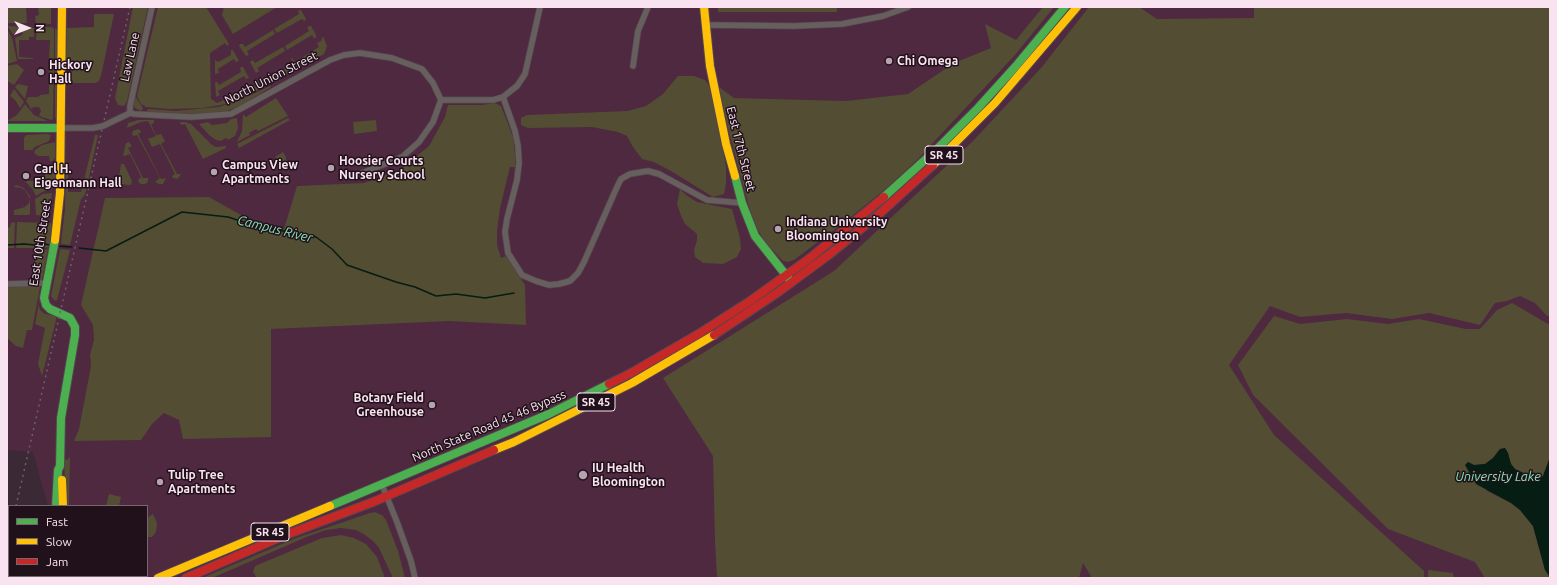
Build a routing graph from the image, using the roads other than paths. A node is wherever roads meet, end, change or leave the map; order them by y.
1 (62, 7) edge
2 (152, 7) edge
3 (540, 7) edge
4 (648, 7) edge
5 (704, 7) edge
6 (908, 7) edge
7 (1065, 7) edge
8 (1076, 7) edge
9 (706, 25) junction
10 (633, 66) dead end
11 (503, 97) junction
12 (441, 100) junction
13 (130, 113) junction
14 (7, 128) edge
15 (61, 128) junction
16 (360, 174) dead end
17 (742, 203) junction
18 (786, 275) junction
19 (792, 282) junction
20 (47, 283) junction
21 (7, 284) edge
22 (60, 466) junction
23 (382, 485) junction
24 (386, 496) junction
25 (56, 505) edge
26 (63, 505) edge
27 (158, 578) edge
28 (186, 578) edge
29 (414, 578) edge

1 - 15 main road, East 10th Street
2 - 13 street, Law Lane
3 - 11 street
4 - 10 street
5 - 9 main road, East 17th Street
6 - 9 street
7 - 18 main road, North State Road 45 46 Bypass / SR 45
8 - 19 main road, SR 45
9 - 17 main road, East 17th Street
11 - 12 street
11 - 17 street
12 - 13 street, North Union Street
12 - 16 street
13 - 15 street
14 - 15 main road
15 - 20 main road, East 10th Street
17 - 18 main road, East 17th Street
18 - 19 main road, East 17th Street
18 - 23 main road, North State Road 45 46 Bypass / SR 45
19 - 24 main road, SR 45
20 - 21 street
20 - 22 main road, East 10th Street
22 - 25 main road, East 10th Street
22 - 26 main road, East 10th Street
23 - 24 street
23 - 27 main road, North State Road 45 46 Bypass / SR 45
24 - 28 main road, SR 45
24 - 29 street

